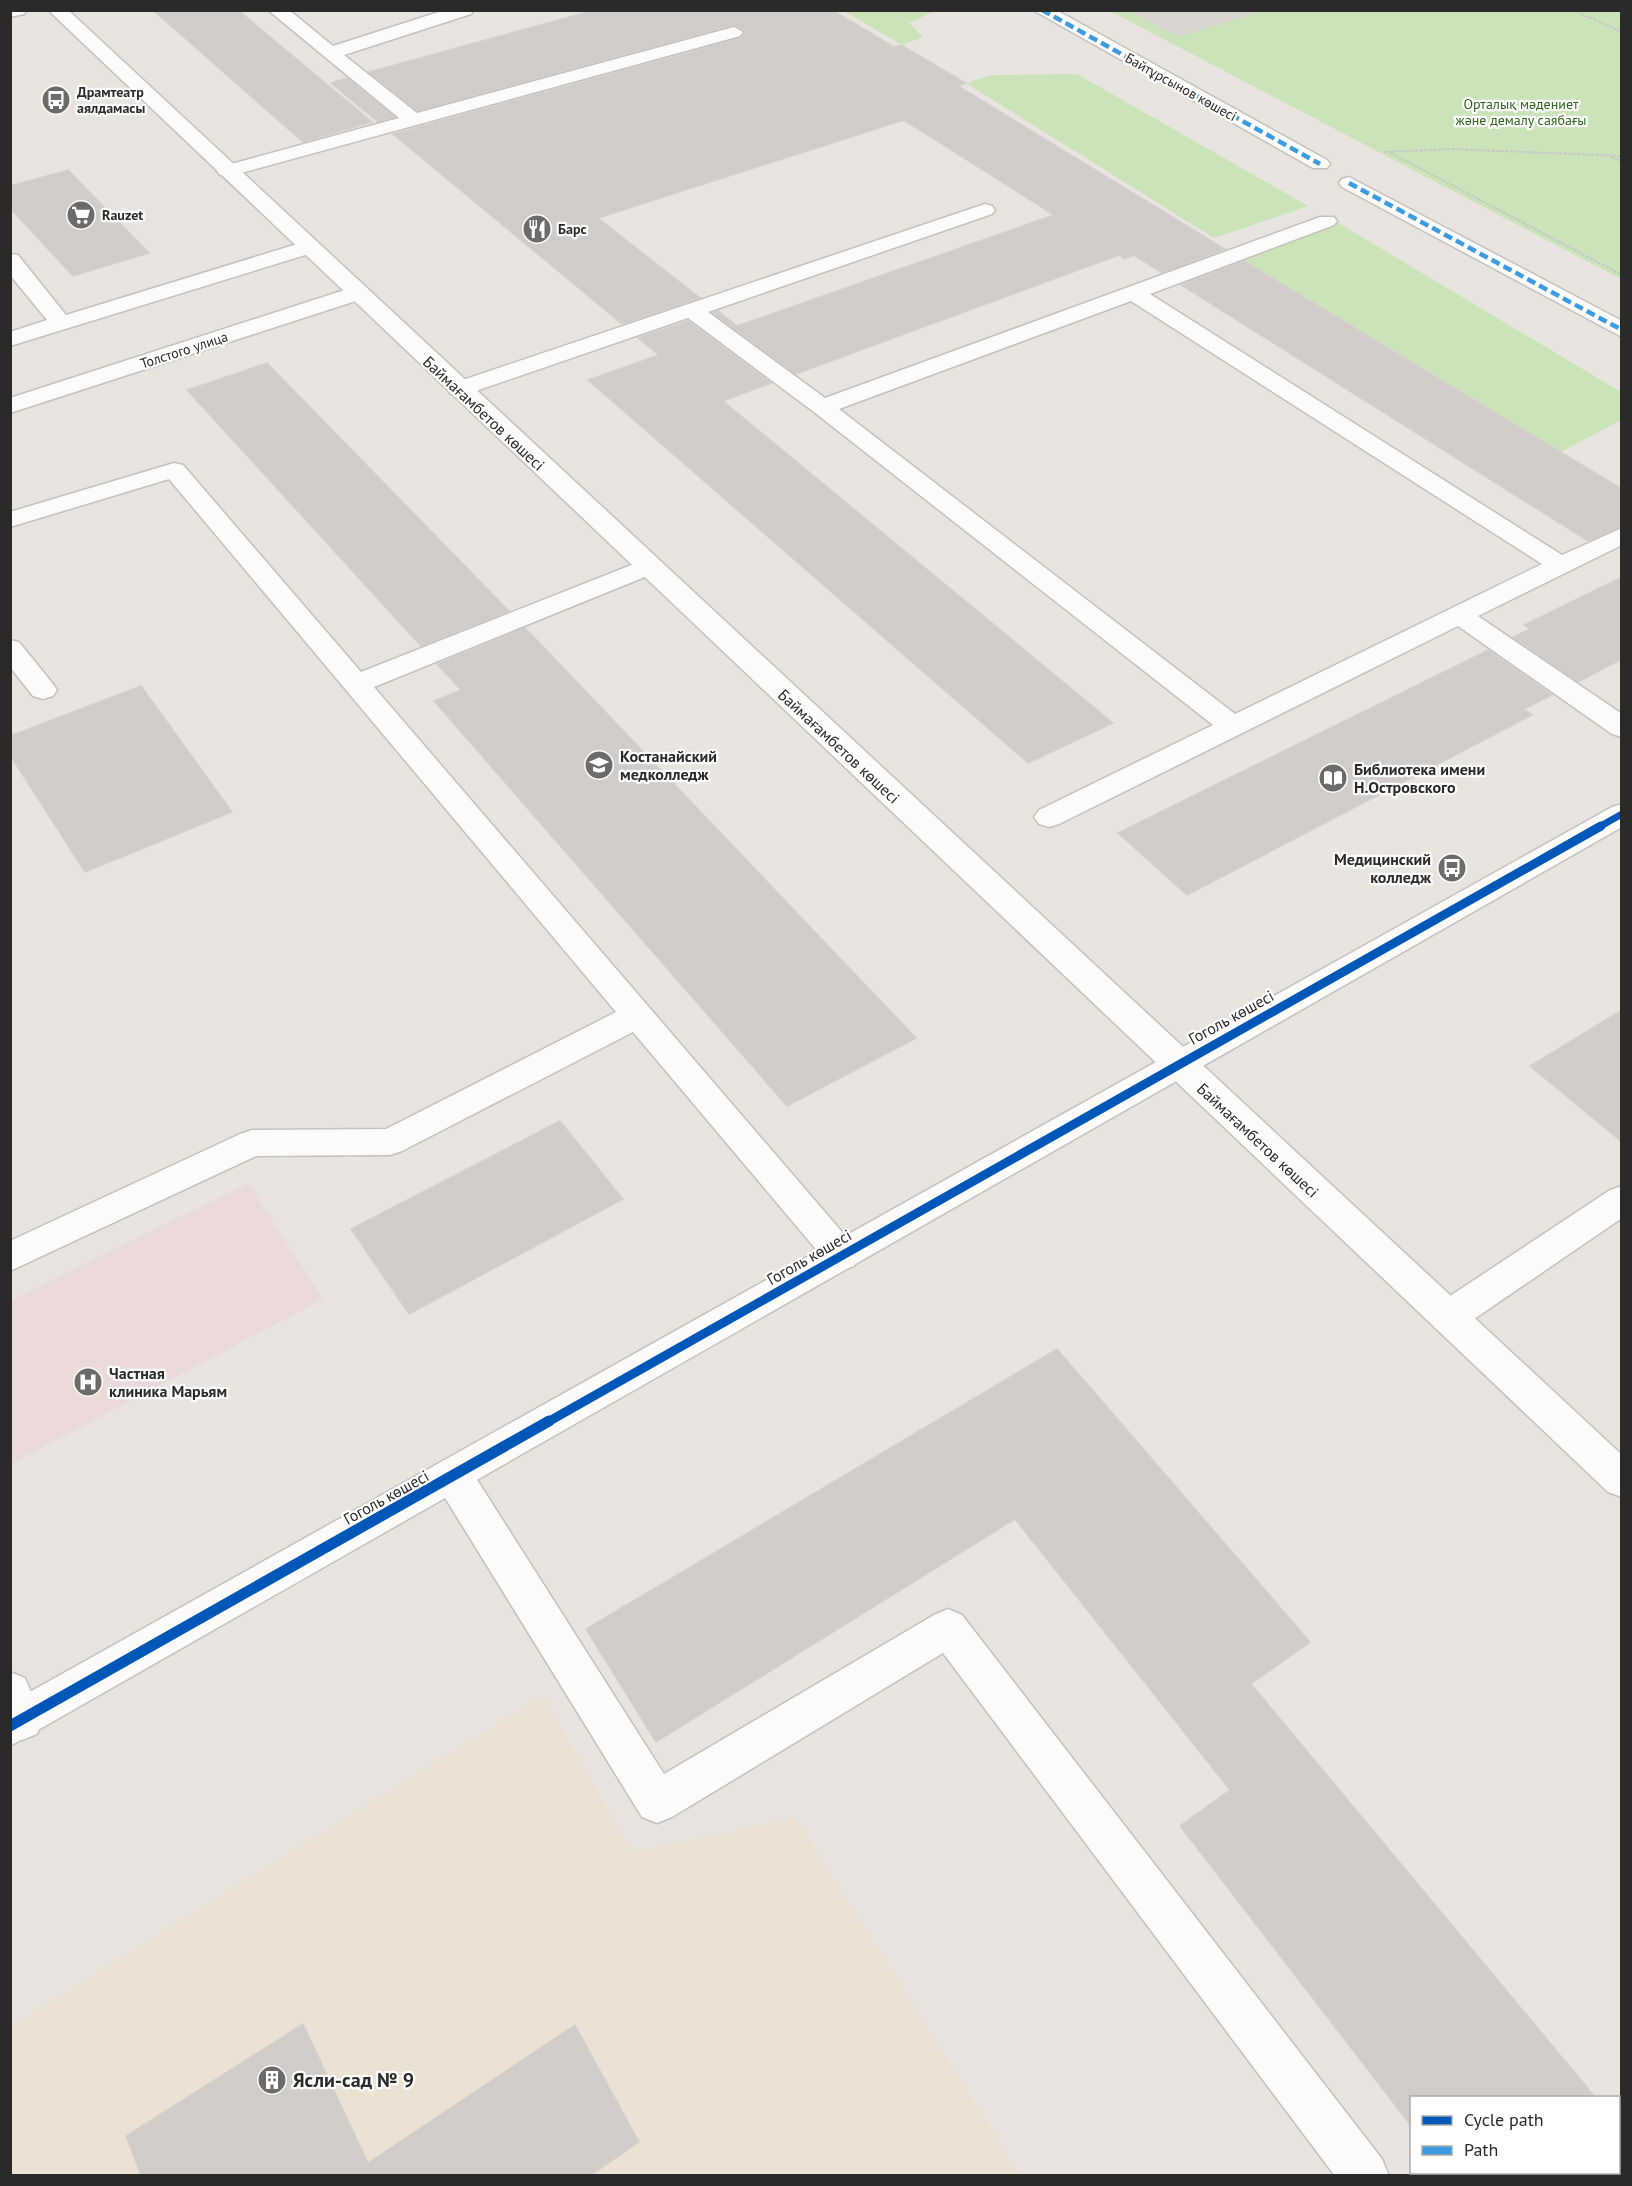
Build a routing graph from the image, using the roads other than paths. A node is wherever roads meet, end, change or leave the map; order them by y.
1 (18, 10) edge
2 (57, 10) edge
3 (278, 10) edge
4 (465, 10) edge
5 (1042, 10) edge
6 (10, 12) edge
7 (734, 32) dead end
8 (330, 53) junction
9 (412, 119) junction
10 (227, 171) junction
11 (985, 210) dead end
12 (1327, 221) dead end
13 (307, 247) junction
14 (10, 260) edge
15 (1133, 292) junction
16 (357, 293) junction
17 (690, 309) junction
18 (62, 324) junction
19 (1622, 330) edge
20 (10, 339) edge
21 (459, 389) junction
22 (10, 406) edge
23 (822, 407) junction
24 (10, 520) edge
25 (1622, 535) edge
26 (1561, 565) junction
27 (648, 567) junction
28 (1459, 615) junction
29 (10, 648) edge
30 (356, 684) junction
31 (43, 690) dead end
32 (1234, 727) junction
33 (1622, 728) edge
34 (1622, 814) edge
35 (1049, 817) dead end
36 (637, 1015) junction
37 (1178, 1065) junction
38 (1622, 1200) edge
39 (842, 1256) junction
40 (10, 1257) edge
41 (1448, 1317) junction
42 (453, 1476) junction
43 (1622, 1480) edge
44 (14, 1712) edge
45 (1365, 2175) edge

1 - 6 main road
2 - 10 main road, Баймағамбетов көшесі
3 - 8 main road
4 - 8 main road
5 - 19 main road, Байтұрсынов көшесі
7 - 9 main road
8 - 9 main road
9 - 10 main road
10 - 13 main road, Баймағамбетов көшесі
11 - 17 main road
12 - 15 main road
13 - 16 main road, Баймағамбетов көшесі
13 - 18 main road
14 - 18 main road
15 - 23 main road
15 - 26 main road
16 - 21 main road, Баймағамбетов көшесі
16 - 22 main road, Толстого улица
17 - 21 main road
17 - 23 main road
18 - 20 main road
21 - 27 main road, Баймағамбетов көшесі
23 - 32 main road
24 - 30 main road
25 - 26 main road
26 - 28 main road
27 - 30 main road
27 - 37 main road, Баймағамбетов көшесі
28 - 32 main road
28 - 33 main road
29 - 31 main road
30 - 36 main road
32 - 35 main road
34 - 37 main road, Гоголь көшесі
36 - 39 main road
36 - 40 main road
37 - 39 main road, Гоголь көшесі
37 - 41 main road, Баймағамбетов көшесі
38 - 41 main road
39 - 42 main road, Гоголь көшесі
41 - 43 main road, Баймағамбетов көшесі
42 - 44 main road, Гоголь көшесі
42 - 45 main road

